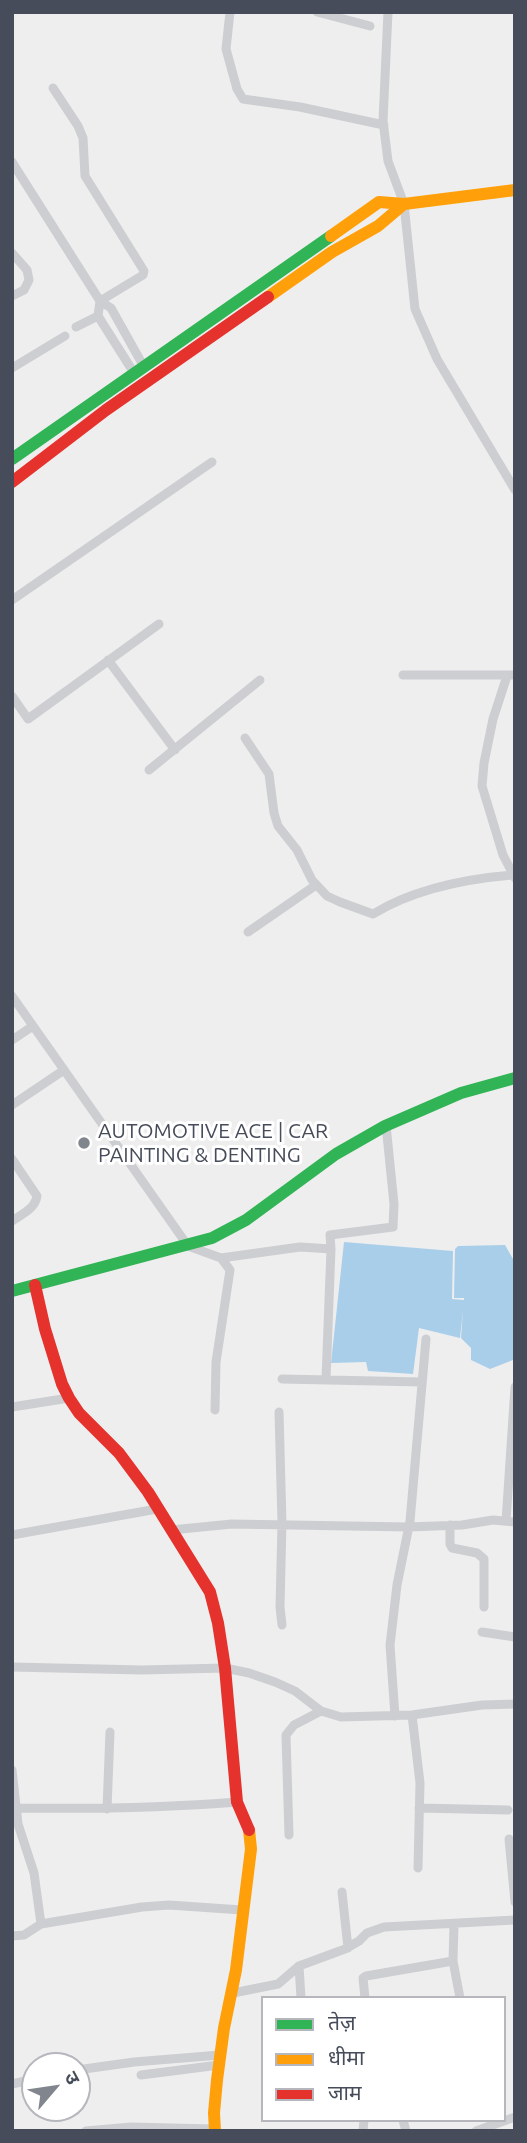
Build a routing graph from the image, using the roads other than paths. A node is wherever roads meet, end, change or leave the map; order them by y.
1 (230, 12) edge
2 (317, 12) edge
3 (388, 12) edge
4 (370, 26) dead end
5 (53, 88) dead end
6 (384, 125) junction
7 (12, 162) edge
8 (515, 190) edge
9 (404, 204) junction
10 (12, 253) edge
11 (12, 296) edge
12 (100, 301) junction
13 (98, 316) junction
14 (76, 327) dead end
15 (65, 336) dead end
16 (12, 368) edge
17 (139, 370) junction
18 (12, 459) edge
19 (212, 462) dead end
20 (12, 482) edge
21 (515, 490) edge
22 (12, 600) edge
23 (159, 624) dead end
24 (108, 660) junction
25 (403, 675) dead end
26 (511, 676) edge
27 (260, 680) dead end
28 (12, 696) edge
29 (245, 738) dead end
30 (175, 750) junction
31 (149, 770) dead end
32 (513, 877) edge
33 (316, 885) junction
34 (248, 932) dead end
35 (12, 996) edge
36 (33, 1026) junction
37 (12, 1040) edge
38 (64, 1070) junction
39 (515, 1078) edge
40 (12, 1105) edge
41 (386, 1125) junction
42 (12, 1159) edge
43 (12, 1221) edge
44 (188, 1246) junction
45 (331, 1249) junction
46 (221, 1258) junction
47 (35, 1285) junction
48 (12, 1291) edge
49 (426, 1339) dead end
50 (282, 1378) dead end
51 (326, 1379) junction
52 (422, 1382) junction
53 (515, 1387) edge
54 (69, 1398) junction
55 (12, 1407) edge
56 (215, 1410) dead end
57 (279, 1412) dead end
58 (157, 1509) junction
59 (510, 1521) edge
60 (282, 1523) junction
61 (450, 1525) junction
62 (408, 1527) junction
63 (171, 1530) junction
64 (12, 1535) edge
65 (484, 1607) dead end
66 (282, 1625) dead end
67 (482, 1632) dead end
68 (515, 1637) edge
69 (12, 1667) edge
70 (225, 1668) junction
71 (515, 1704) edge
72 (321, 1711) junction
73 (412, 1715) junction
74 (395, 1716) junction
75 (110, 1732) dead end
76 (12, 1770) edge
77 (237, 1802) junction
78 (17, 1808) junction
79 (419, 1808) junction
80 (107, 1809) junction
81 (508, 1810) dead end
82 (289, 1835) dead end
83 (509, 1839) dead end
84 (418, 1868) dead end
85 (342, 1892) dead end
86 (515, 1902) edge
87 (242, 1910) junction
88 (515, 1920) edge
89 (41, 1924) junction
90 (454, 1924) junction
91 (12, 1936) edge
92 (348, 1948) junction
93 (453, 1961) junction
94 (299, 1966) junction
95 (233, 1993) junction
96 (302, 1996) edge
97 (365, 1996) edge
98 (460, 1996) edge
99 (220, 2060) junction
100 (91, 2067) edge
101 (141, 2075) dead end
102 (501, 2124) edge
103 (102, 2129) edge
104 (215, 2130) edge
105 (86, 2131) edge
106 (476, 2131) edge

1 - 6 street
2 - 4 street
3 - 6 street
5 - 12 street
6 - 9 street
7 - 12 street
8 - 9 street
9 - 17 street
9 - 20 street
9 - 21 street
10 - 11 street
12 - 13 street
12 - 17 street
13 - 14 street
13 - 17 street
15 - 16 street
17 - 18 street
19 - 22 street
23 - 24 street
24 - 28 street
24 - 30 street
25 - 26 street
26 - 32 street
27 - 30 street
29 - 33 street
30 - 31 street
32 - 33 street
33 - 34 street
35 - 36 street
36 - 37 street
36 - 38 street
38 - 40 street
38 - 44 street
39 - 41 street
41 - 44 street
41 - 45 street
42 - 43 street
44 - 46 street
44 - 47 street
45 - 46 street
45 - 51 street
46 - 56 street
47 - 48 street
47 - 54 street
49 - 52 street
50 - 51 street
51 - 52 street
52 - 62 street
53 - 59 street
54 - 55 street
54 - 58 street
57 - 60 street
58 - 63 street
58 - 64 street
59 - 61 street
60 - 62 street
60 - 63 street
60 - 66 street
61 - 62 street
61 - 65 street
62 - 74 street
63 - 70 street
67 - 68 street
69 - 70 street
70 - 72 street
70 - 77 street
71 - 73 street
72 - 74 street
72 - 82 street
73 - 74 street
73 - 79 street
75 - 80 street
76 - 78 street
77 - 80 street
77 - 87 street
78 - 80 street
78 - 89 street
79 - 81 street
79 - 84 street
83 - 86 street
85 - 92 street
87 - 89 street
87 - 95 street
88 - 90 street
89 - 91 street
90 - 92 street
90 - 93 street
92 - 94 street
93 - 97 street
93 - 98 street
94 - 95 street
94 - 96 street
95 - 99 street
99 - 100 street
99 - 101 street
99 - 104 street
102 - 106 street
103 - 104 street
103 - 105 street

